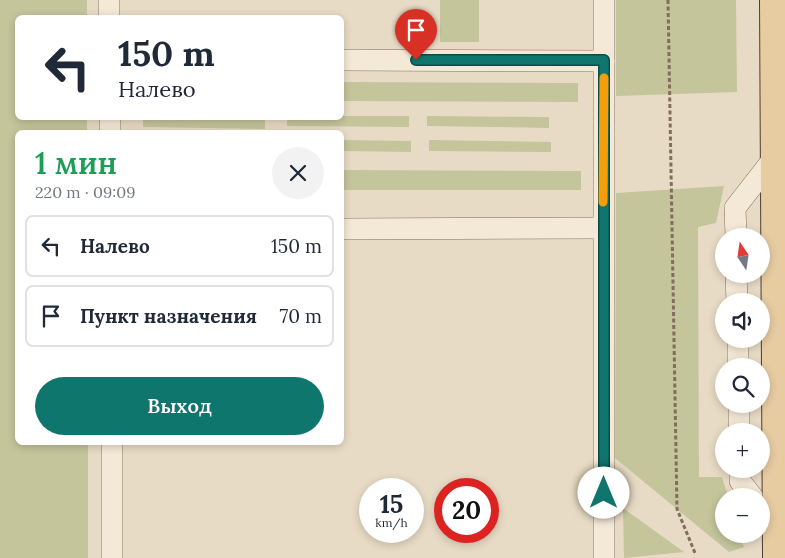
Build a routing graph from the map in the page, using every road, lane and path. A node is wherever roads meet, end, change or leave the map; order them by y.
1 (109, 0) edge
2 (604, 0) edge
3 (668, 0) edge
4 (773, 0) edge
5 (109, 15) edge
6 (344, 60) edge
7 (604, 60) junction
8 (774, 158) junction
9 (603, 228) junction
10 (736, 228) edge
11 (344, 229) edge
12 (112, 445) edge
13 (769, 488) edge
14 (770, 523) edge
15 (695, 553) dead end
16 (112, 558) edge
17 (604, 558) edge
18 (776, 558) edge

1 - 5 lane
2 - 7 lane
3 - 15 path
4 - 8 main road
6 - 7 lane
7 - 9 lane
8 - 10 lane
8 - 13 main road
9 - 11 lane
9 - 17 lane
12 - 16 lane
14 - 18 main road

